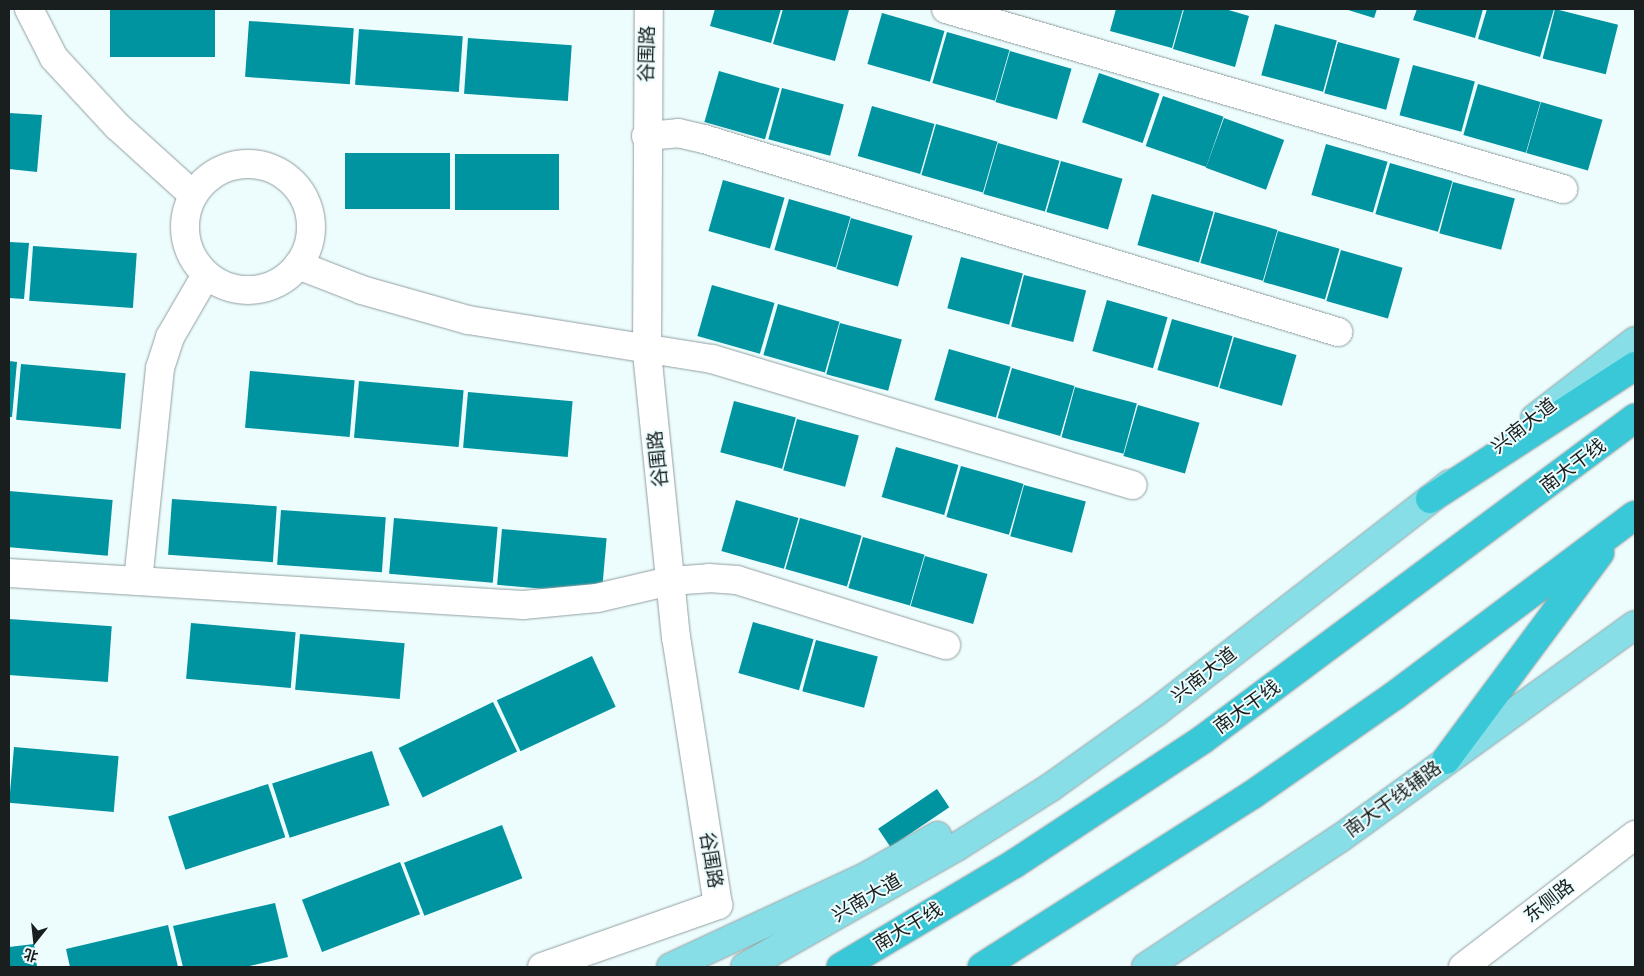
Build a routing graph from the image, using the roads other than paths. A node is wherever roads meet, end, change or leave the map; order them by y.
1 (29, 9) edge
2 (649, 9) edge
3 (946, 9) edge
4 (646, 136) junction
5 (1563, 189) dead end
6 (193, 195) junction
7 (298, 265) junction
8 (206, 275) junction
9 (1338, 332) dead end
10 (1635, 341) edge
11 (647, 350) junction
12 (1635, 366) edge
13 (1635, 418) edge
14 (1133, 485) dead end
15 (1430, 499) junction
16 (1627, 522) edge
17 (9, 573) edge
18 (138, 581) junction
19 (670, 581) junction
20 (1635, 625) edge
21 (946, 645) dead end
22 (1156, 712) junction
23 (1446, 760) junction
24 (1635, 835) edge
25 (542, 967) edge
26 (671, 967) edge
27 (745, 967) edge
28 (840, 967) edge
29 (982, 967) edge
30 (1146, 967) edge
31 (1464, 967) edge

1 - 6 street
2 - 4 street, 谷围路
3 - 5 street
4 - 9 street
4 - 11 street, 谷围路
6 - 7 street
6 - 8 street
7 - 8 street
7 - 11 street
8 - 18 street
10 - 15 main road, 兴南大道
11 - 14 street
11 - 19 street, 谷围路
12 - 15 highway
13 - 28 highway, 南大干线
15 - 22 main road, 兴南大道
16 - 23 highway
16 - 29 highway
17 - 18 street
18 - 19 street
19 - 21 street
19 - 25 street, 谷围路
20 - 23 main road, 南大干线辅路
22 - 26 main road
22 - 27 main road, 兴南大道
23 - 30 main road, 南大干线辅路
24 - 31 street, 东侧路

